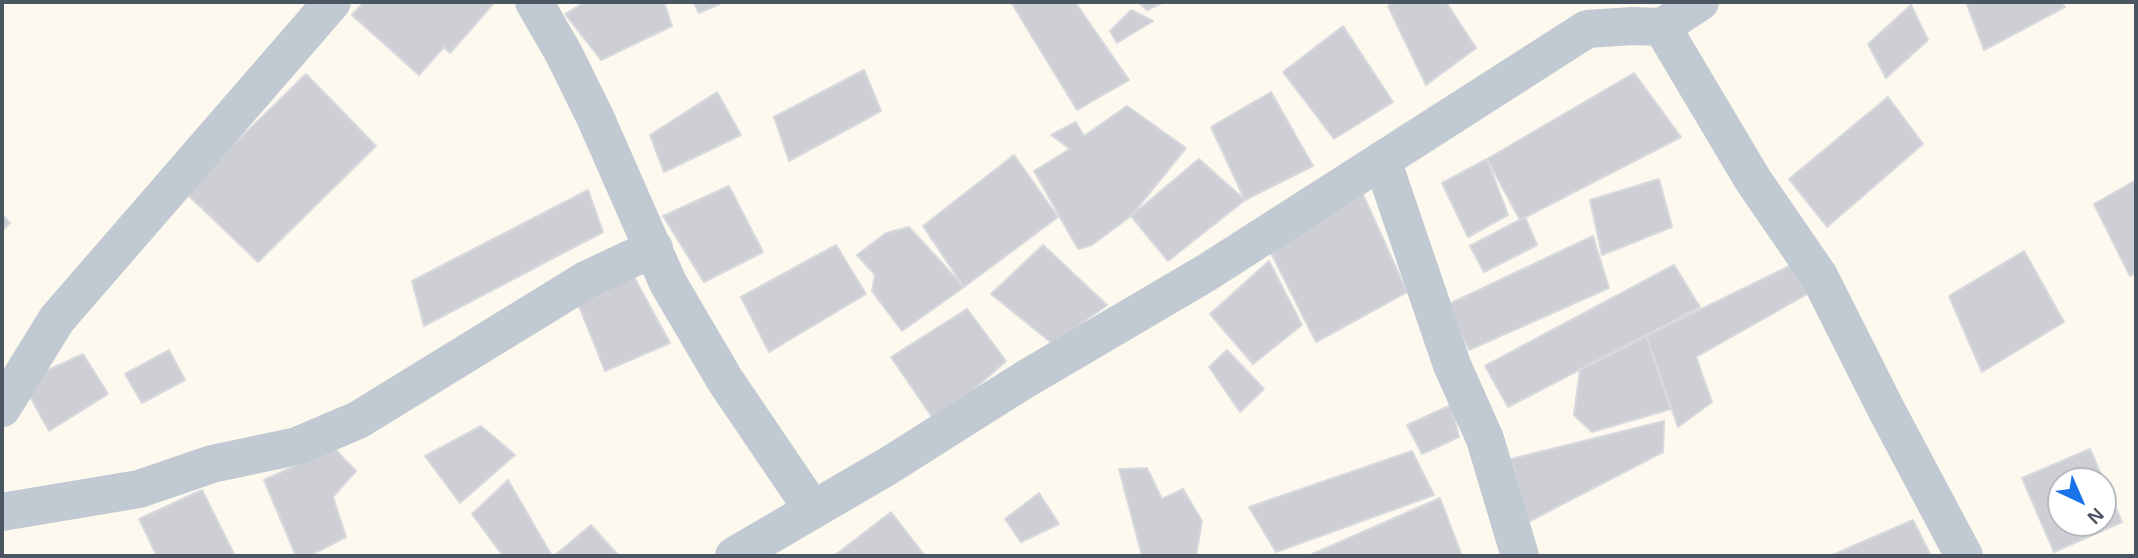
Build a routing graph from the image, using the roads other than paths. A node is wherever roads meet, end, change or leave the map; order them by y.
1 (332, 2) edge
2 (534, 2) edge
3 (1699, 2) edge
4 (1580, 16) edge
5 (1662, 27) junction
6 (1382, 160) junction
7 (654, 248) junction
8 (2, 408) edge
9 (813, 510) junction
10 (2, 512) edge
11 (734, 556) edge
12 (1520, 556) edge
13 (1964, 556) edge

1 - 8 street
2 - 7 street
3 - 5 street
4 - 5 street
4 - 6 street
5 - 13 street
6 - 9 street
6 - 12 street
7 - 9 street
7 - 10 street
9 - 11 street

